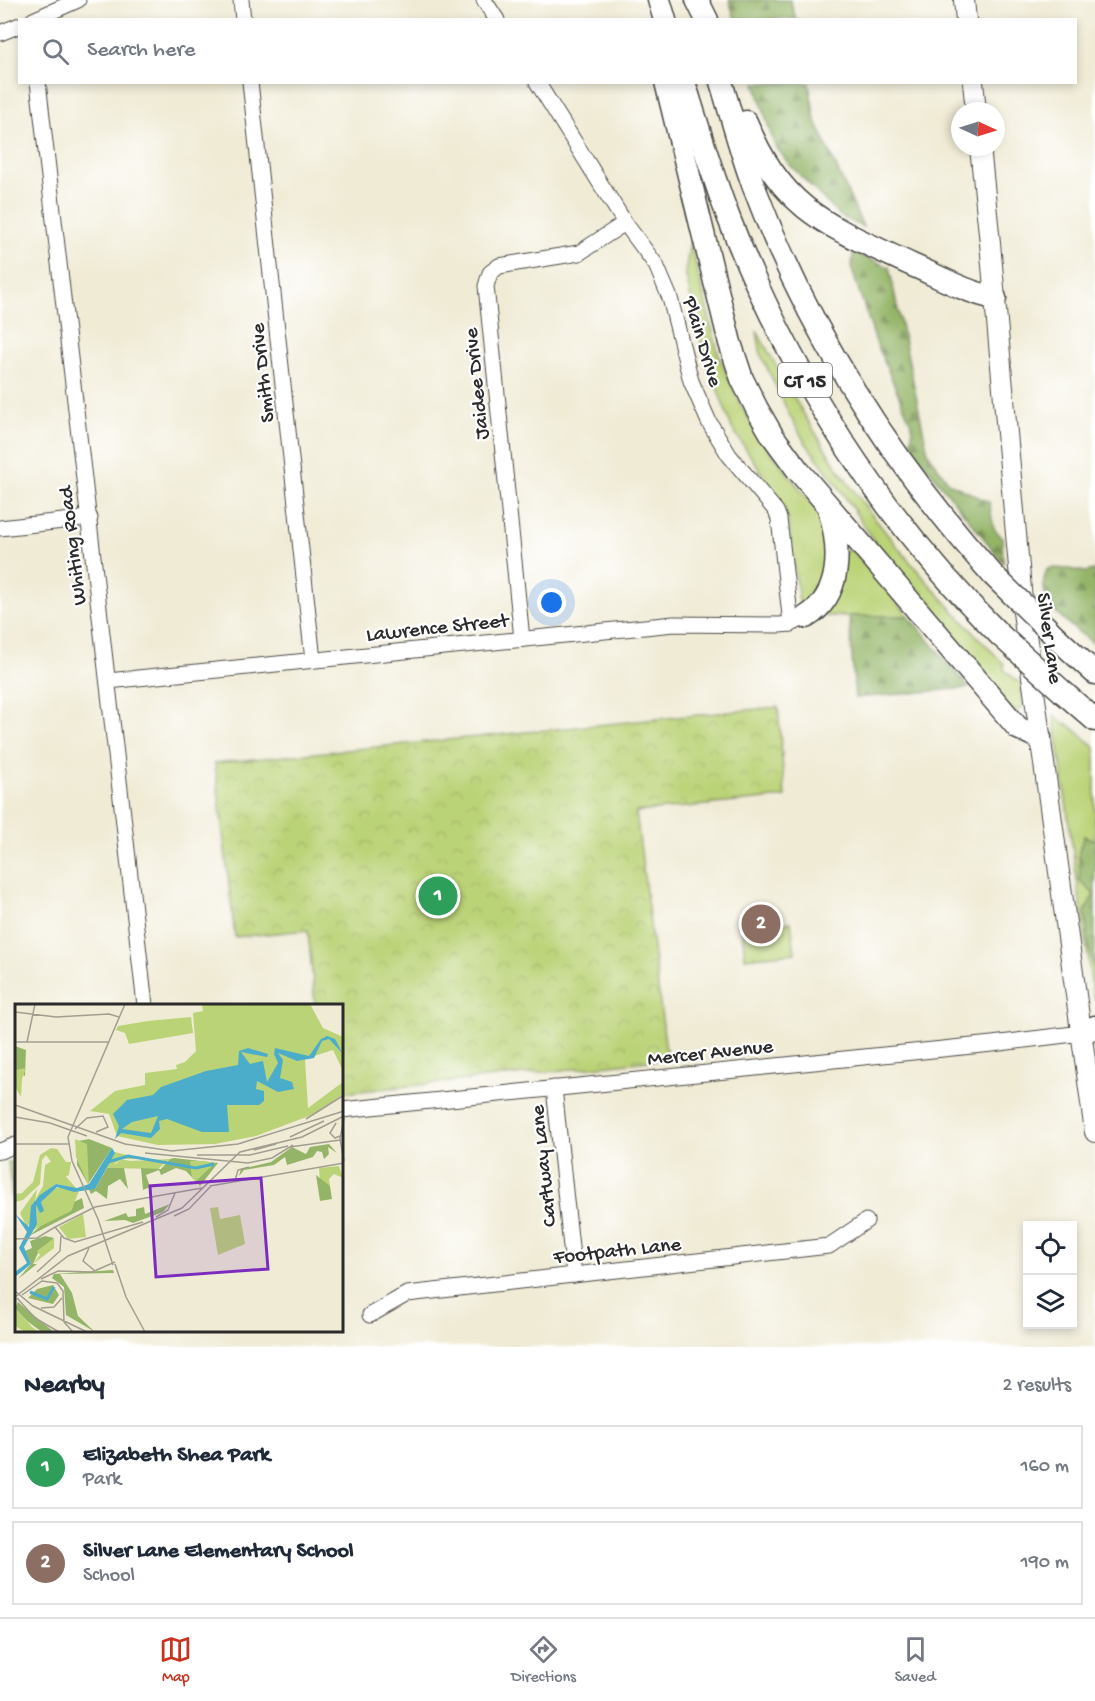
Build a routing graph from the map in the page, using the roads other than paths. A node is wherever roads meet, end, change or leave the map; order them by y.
1 (78, 0) edge
2 (241, 0) edge
3 (484, 0) edge
4 (643, 0) edge
5 (659, 0) edge
6 (697, 0) edge
7 (964, 0) edge
8 (38, 18) edge
9 (243, 18) edge
10 (496, 18) edge
11 (648, 18) edge
12 (664, 18) edge
13 (703, 18) edge
14 (966, 18) edge
15 (18, 26) edge
16 (0, 33) edge
17 (38, 84) edge
18 (250, 84) edge
19 (538, 84) edge
20 (666, 84) edge
21 (685, 84) edge
22 (722, 84) edge
23 (734, 84) edge
24 (973, 84) edge
25 (975, 102) edge
26 (981, 156) edge
27 (625, 223) junction
28 (995, 298) junction
29 (829, 508) junction
30 (90, 518) junction
31 (0, 528) edge
32 (798, 620) junction
33 (522, 639) junction
34 (313, 660) junction
35 (1095, 673) edge
36 (108, 681) junction
37 (1095, 720) edge
38 (1040, 738) junction
39 (145, 1004) edge
40 (1091, 1032) edge
41 (554, 1088) junction
42 (344, 1110) edge
43 (1095, 1132) edge
44 (15, 1146) edge
45 (0, 1151) edge
46 (866, 1221) dead end
47 (574, 1275) junction
48 (370, 1315) dead end

1 - 8 street
2 - 9 street
3 - 10 street
4 - 11 highway
5 - 12 highway
6 - 13 highway
7 - 14 main road
15 - 16 street
17 - 30 street, Whiting Road
18 - 34 street, Smith Drive
19 - 27 street, Plain Drive
20 - 29 highway
21 - 37 highway, CT 15, bridge
22 - 35 highway, CT 15, bridge
23 - 28 highway
24 - 25 main road
26 - 28 main road, Silver Lane
27 - 32 street, Plain Drive
27 - 33 street, Jaidee Drive
28 - 38 main road, Silver Lane
29 - 32 highway
29 - 38 highway
30 - 31 street
30 - 36 street, Whiting Road
32 - 33 street, Lawrence Street
33 - 34 street, Lawrence Street
34 - 36 street, Lawrence Street
36 - 39 street, Whiting Road
38 - 40 main road, Silver Lane
40 - 41 street, Mercer Avenue
40 - 43 main road, Silver Lane
41 - 42 street, Mercer Avenue
41 - 47 street, Cartway Lane
44 - 45 street
46 - 47 street, Footpath Lane
47 - 48 street, Footpath Lane

